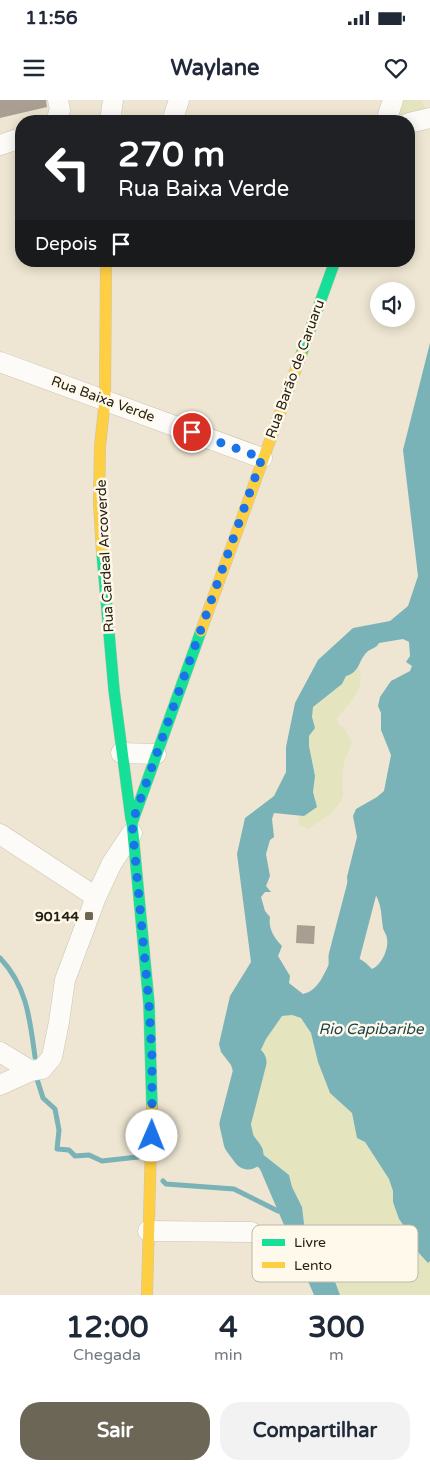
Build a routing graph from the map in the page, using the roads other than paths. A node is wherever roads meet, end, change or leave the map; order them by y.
1 (58, 100) edge
2 (113, 100) edge
3 (179, 100) edge
4 (393, 100) edge
5 (58, 115) edge
6 (111, 115) edge
7 (174, 115) edge
8 (388, 115) edge
9 (430, 118) edge
10 (415, 121) edge
11 (15, 140) edge
12 (0, 145) edge
13 (106, 267) edge
14 (333, 267) edge
15 (0, 362) edge
16 (106, 400) junction
17 (262, 458) junction
18 (121, 753) junction
19 (156, 754) junction
20 (132, 828) junction
21 (0, 834) edge
22 (96, 897) junction
23 (0, 1052) edge
24 (31, 1071) junction
25 (0, 1085) edge
26 (148, 1231) junction
27 (251, 1232) dead end
28 (147, 1295) edge

1 - 5 street
2 - 6 street
3 - 7 street
4 - 8 street
9 - 10 street
11 - 12 street
13 - 16 street, Rua Cardeal Arcoverde
14 - 17 street, Rua Barão de Caruaru
15 - 16 street, Rua Baixa Verde
16 - 17 street, Rua Baixa Verde
16 - 18 street, Rua Cardeal Arcoverde
17 - 19 street, Rua Barão de Caruaru
18 - 19 street
18 - 20 street, Rua Cardeal Arcoverde
19 - 20 street, Rua Barão de Caruaru
20 - 22 street
20 - 26 street, Rua Barão de Caruaru
21 - 22 street
22 - 24 street
23 - 24 street
24 - 25 street
26 - 27 street
26 - 28 street, Rua Barão de Caruaru

